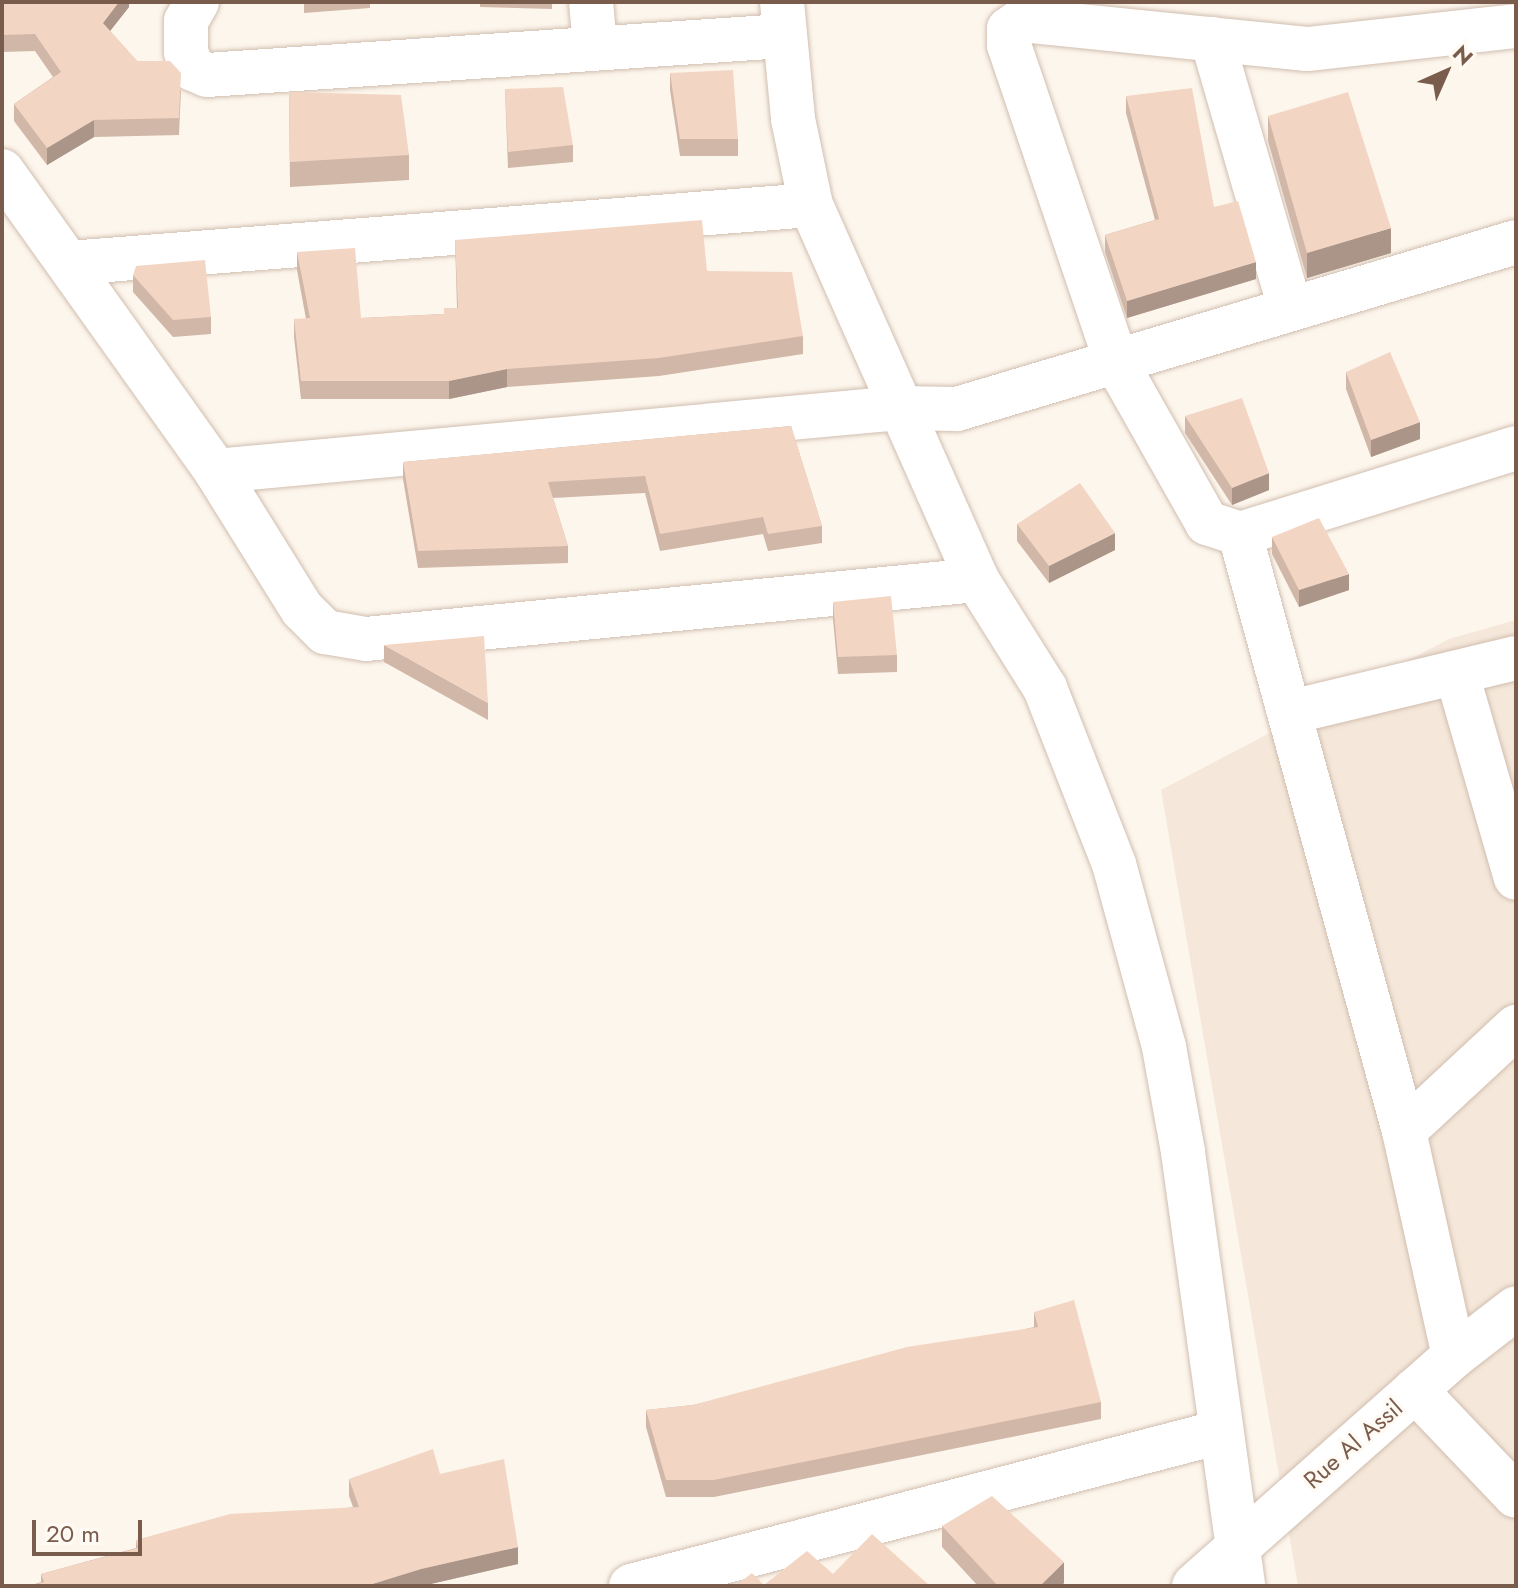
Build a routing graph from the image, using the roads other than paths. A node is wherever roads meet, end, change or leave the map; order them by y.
1 (591, 2) edge
2 (182, 8) edge
3 (783, 19) edge
4 (1516, 26) edge
5 (1212, 39) junction
6 (595, 46) junction
7 (2, 171) edge
8 (811, 205) junction
9 (1516, 242) edge
10 (69, 263) junction
11 (1290, 308) junction
12 (1116, 362) junction
13 (899, 408) junction
14 (1516, 448) edge
15 (216, 471) junction
16 (1240, 534) junction
17 (977, 580) junction
18 (1516, 658) edge
19 (1457, 674) junction
20 (1291, 712) junction
21 (1516, 878) edge
22 (1516, 1027) edge
23 (1404, 1131) junction
24 (1516, 1308) edge
25 (1454, 1356) junction
26 (1415, 1390) junction
27 (1220, 1432) junction
28 (1516, 1496) edge
29 (1240, 1566) edge
30 (631, 1586) edge
31 (1194, 1586) edge

1 - 6 street
2 - 6 street
3 - 6 street
3 - 8 street
4 - 5 street
5 - 11 street
5 - 12 street
7 - 10 street
8 - 10 street
8 - 13 street
9 - 11 street
10 - 15 street
11 - 12 street
12 - 13 street
12 - 16 street
13 - 15 street
13 - 17 street
14 - 16 street
15 - 17 street
16 - 20 street
17 - 27 street
18 - 19 street
19 - 20 street
19 - 21 street
20 - 23 street
22 - 23 street
23 - 25 street
24 - 25 street, Rue Al Assil
25 - 26 street, Rue Al Assil
26 - 28 street
26 - 29 street, Rue Al Assil
27 - 29 street
27 - 30 street
29 - 31 street, Rue Al Assil

